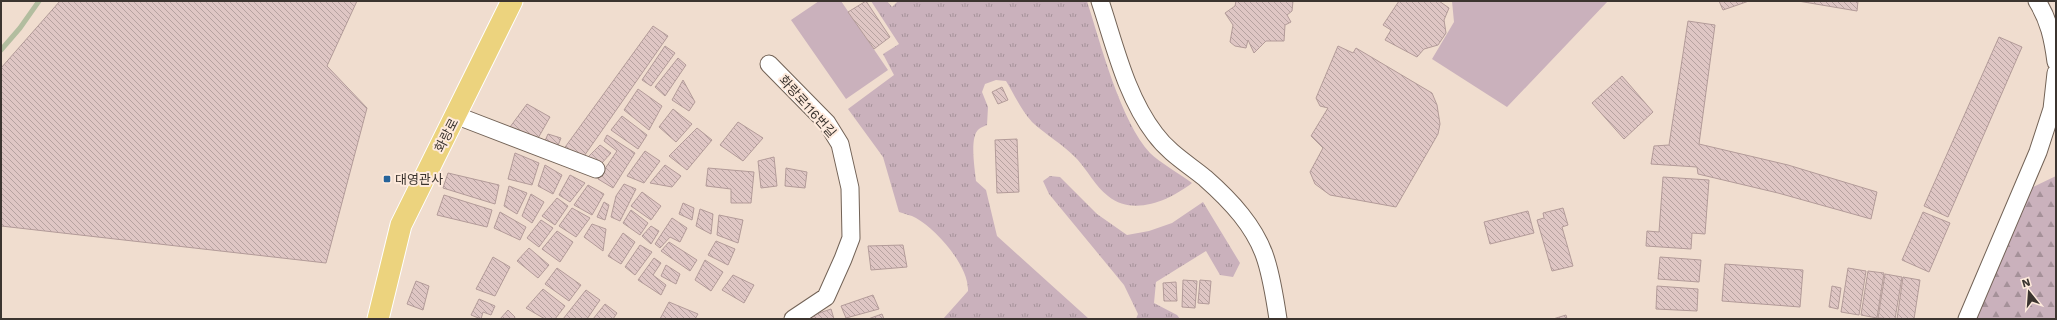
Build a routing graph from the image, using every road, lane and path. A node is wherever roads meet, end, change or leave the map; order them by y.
1 (512, 1) edge
2 (1100, 1) edge
3 (2037, 1) edge
4 (2056, 62) edge
5 (769, 64) dead end
6 (2056, 73) edge
7 (456, 115) junction
8 (596, 169) dead end
9 (378, 319) edge
10 (793, 319) edge
11 (1278, 319) edge
12 (1967, 319) edge

1 - 7 main road, 화랑로
2 - 11 street
3 - 4 street
5 - 10 street, 화랑로116번길
6 - 12 street
7 - 8 street
7 - 9 main road, 화랑로

